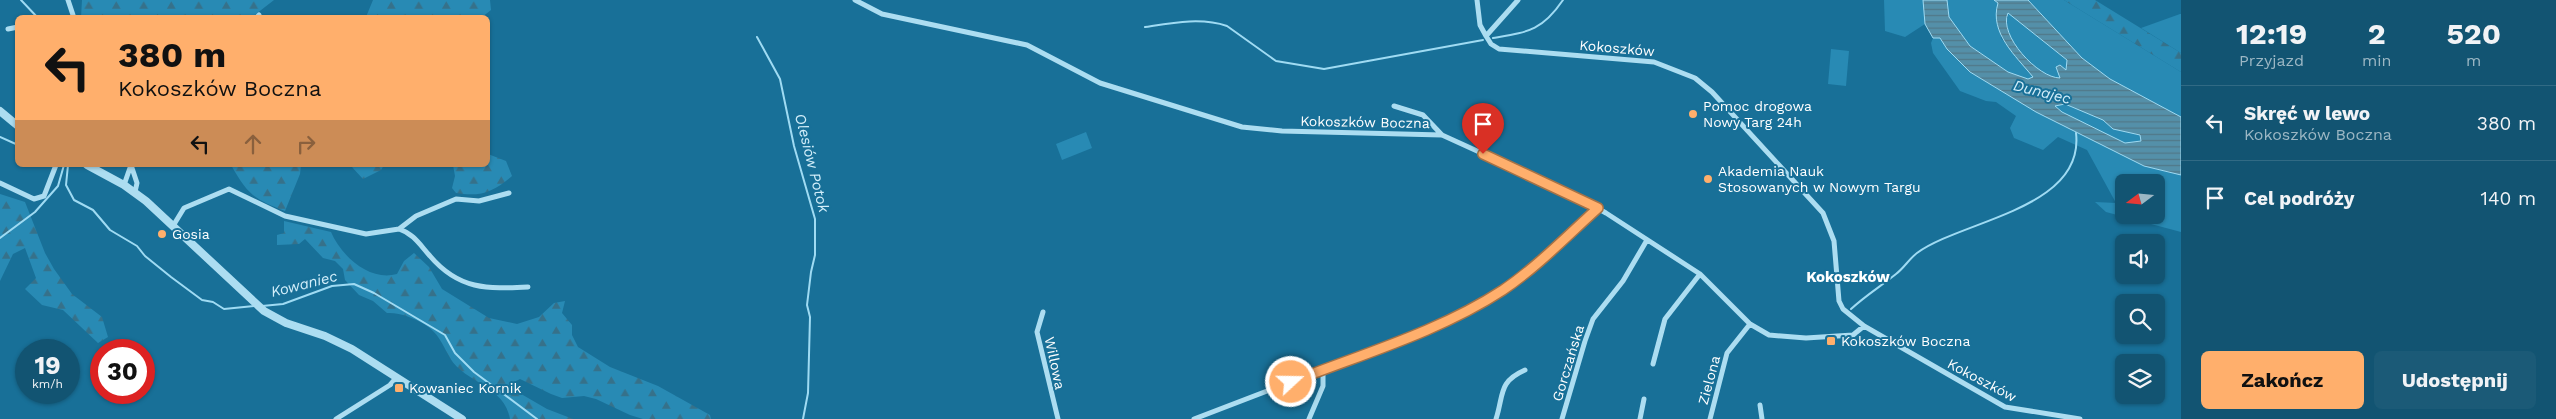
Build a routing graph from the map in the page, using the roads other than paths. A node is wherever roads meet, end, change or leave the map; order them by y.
1 (68, 0) edge
2 (855, 0) edge
3 (1477, 0) edge
4 (1518, 0) edge
5 (73, 15) edge
6 (15, 28) edge
7 (8, 30) dead end
8 (1486, 36) junction
9 (1394, 106) dead end
10 (0, 111) edge
11 (15, 124) edge
12 (1442, 135) junction
13 (56, 167) edge
14 (91, 167) edge
15 (131, 167) edge
16 (132, 167) edge
17 (0, 183) edge
18 (124, 185) junction
19 (135, 192) junction
20 (509, 193) dead end
21 (1598, 208) junction
22 (173, 226) junction
23 (399, 230) junction
24 (1647, 240) junction
25 (1700, 274) junction
26 (528, 287) dead end
27 (1043, 312) dead end
28 (1750, 324) junction
29 (1864, 326) junction
30 (1653, 364) dead end
31 (1323, 370) junction
32 (1525, 370) dead end
33 (397, 377) junction
34 (1644, 399) dead end
35 (1760, 404) dead end
36 (336, 419) edge
37 (462, 419) edge
38 (1058, 419) edge
39 (1194, 419) edge
40 (1310, 419) edge
41 (1496, 419) edge
42 (1562, 419) edge
43 (1640, 419) edge
44 (1710, 419) edge
45 (1762, 419) edge
46 (2080, 419) edge

1 - 5 street
2 - 12 street, Kokoszków Boczna
3 - 8 street
4 - 8 street
6 - 7 street
8 - 29 street, Kokoszków
9 - 12 street
10 - 11 street
12 - 21 street, Kokoszków Boczna
13 - 17 street
14 - 18 street
15 - 18 street
16 - 19 street
18 - 19 street
19 - 22 street
20 - 23 street
21 - 24 street, Kokoszków Boczna
21 - 31 street
22 - 23 street
22 - 33 street
23 - 26 street
24 - 25 street, Kokoszków Boczna
24 - 42 street, Gorczańska
25 - 28 street, Kokoszków Boczna
25 - 30 street
27 - 38 street, Willowa
28 - 29 street, Kokoszków Boczna
28 - 44 street, Zielona
29 - 46 street, Kokoszków
31 - 39 street
31 - 40 street
32 - 41 street
33 - 36 street
33 - 37 street
34 - 43 street
35 - 45 street

